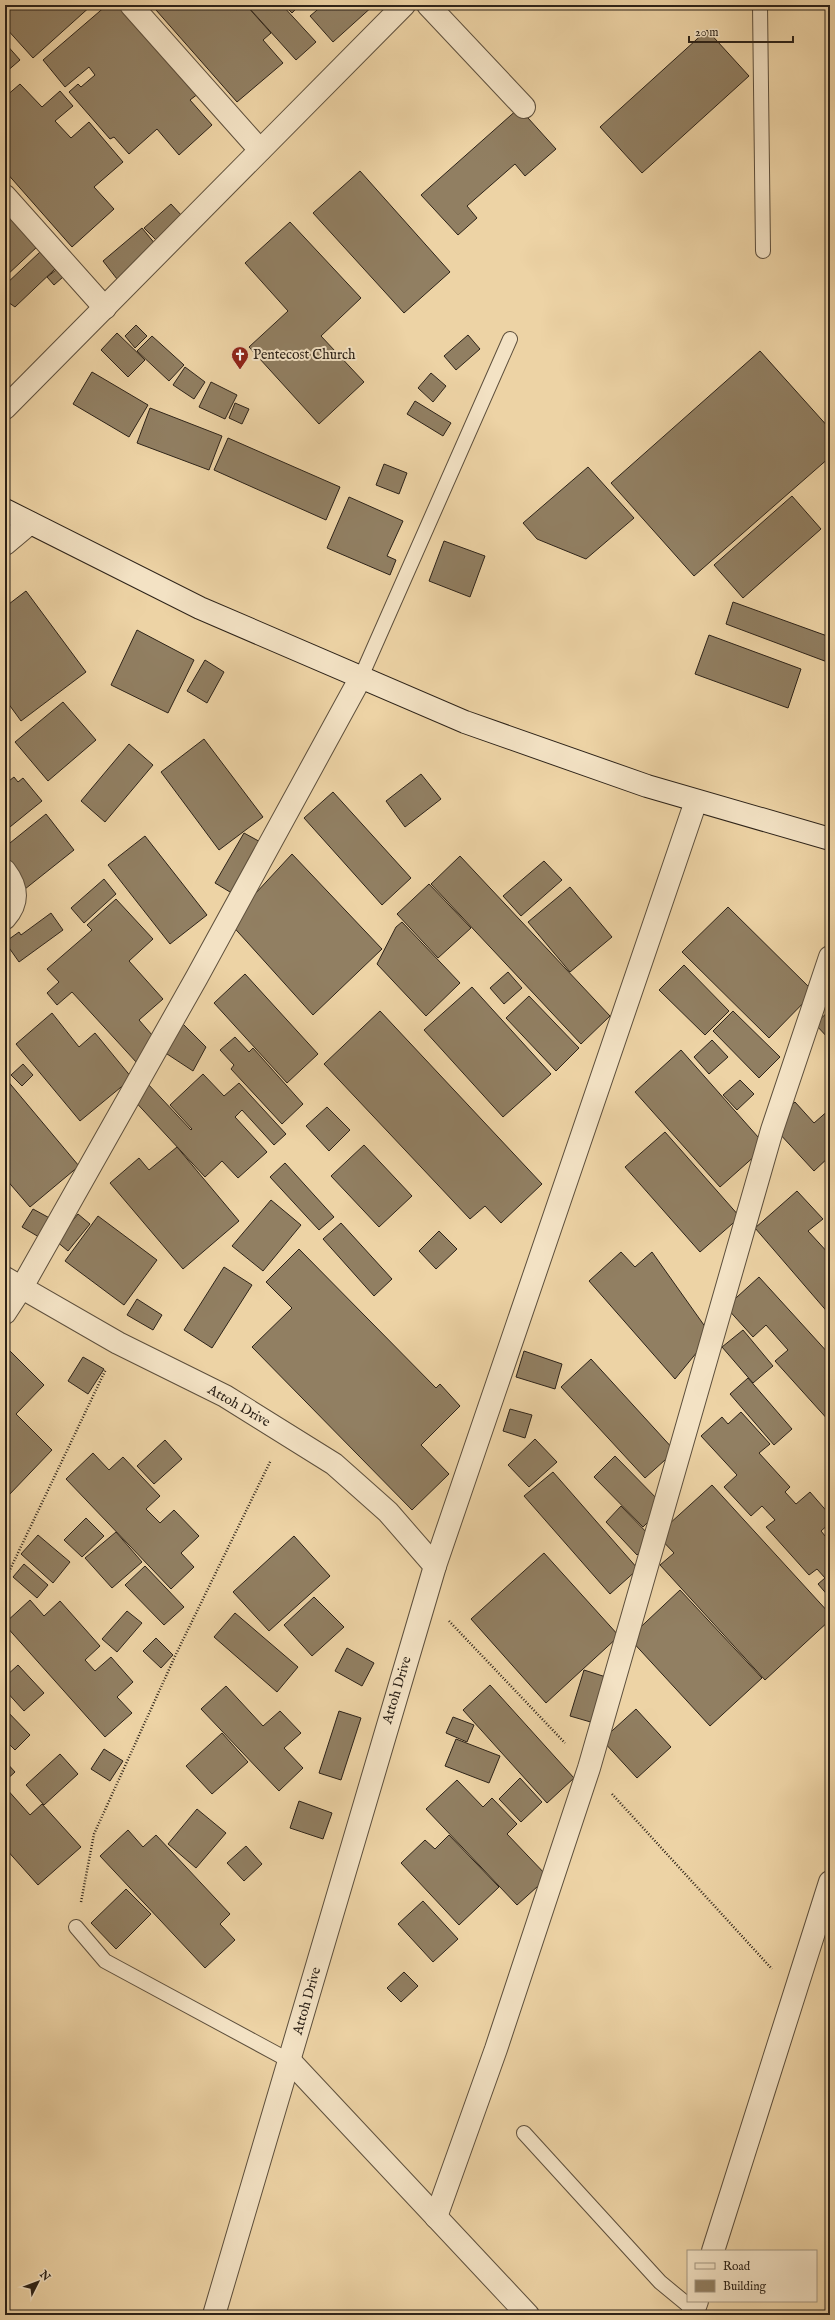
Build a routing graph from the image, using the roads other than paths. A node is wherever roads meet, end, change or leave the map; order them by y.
1 (131, 5) edge
2 (404, 5) edge
3 (428, 5) edge
4 (760, 5) edge
5 (524, 107) dead end
6 (260, 150) junction
7 (5, 196) edge
8 (763, 251) dead end
9 (105, 308) junction
10 (510, 339) dead end
11 (5, 408) edge
12 (5, 510) edge
13 (30, 523) junction
14 (5, 544) edge
15 (361, 677) junction
16 (696, 801) junction
17 (830, 839) edge
18 (5, 871) edge
19 (5, 918) edge
20 (830, 957) edge
21 (14, 1282) edge
22 (5, 1313) edge
23 (435, 1566) junction
24 (830, 1882) edge
25 (76, 1927) road end
26 (290, 2061) junction
27 (524, 2133) dead end
28 (436, 2217) junction
29 (713, 2250) edge
30 (694, 2309) edge
31 (214, 2315) edge
32 (528, 2315) edge

1 - 6 street
2 - 6 street
3 - 5 street
4 - 8 lane
6 - 9 street
7 - 9 street
9 - 11 street
10 - 15 lane
12 - 13 street
13 - 14 street
13 - 15 street
15 - 16 street
15 - 21 street
16 - 17 street
16 - 23 street
18 - 19 street
20 - 28 street
21 - 22 street
21 - 23 street, Attoh Drive
23 - 26 street, Attoh Drive
24 - 29 street
25 - 26 lane
26 - 28 street
26 - 31 street, Attoh Drive
27 - 30 lane
28 - 32 street

